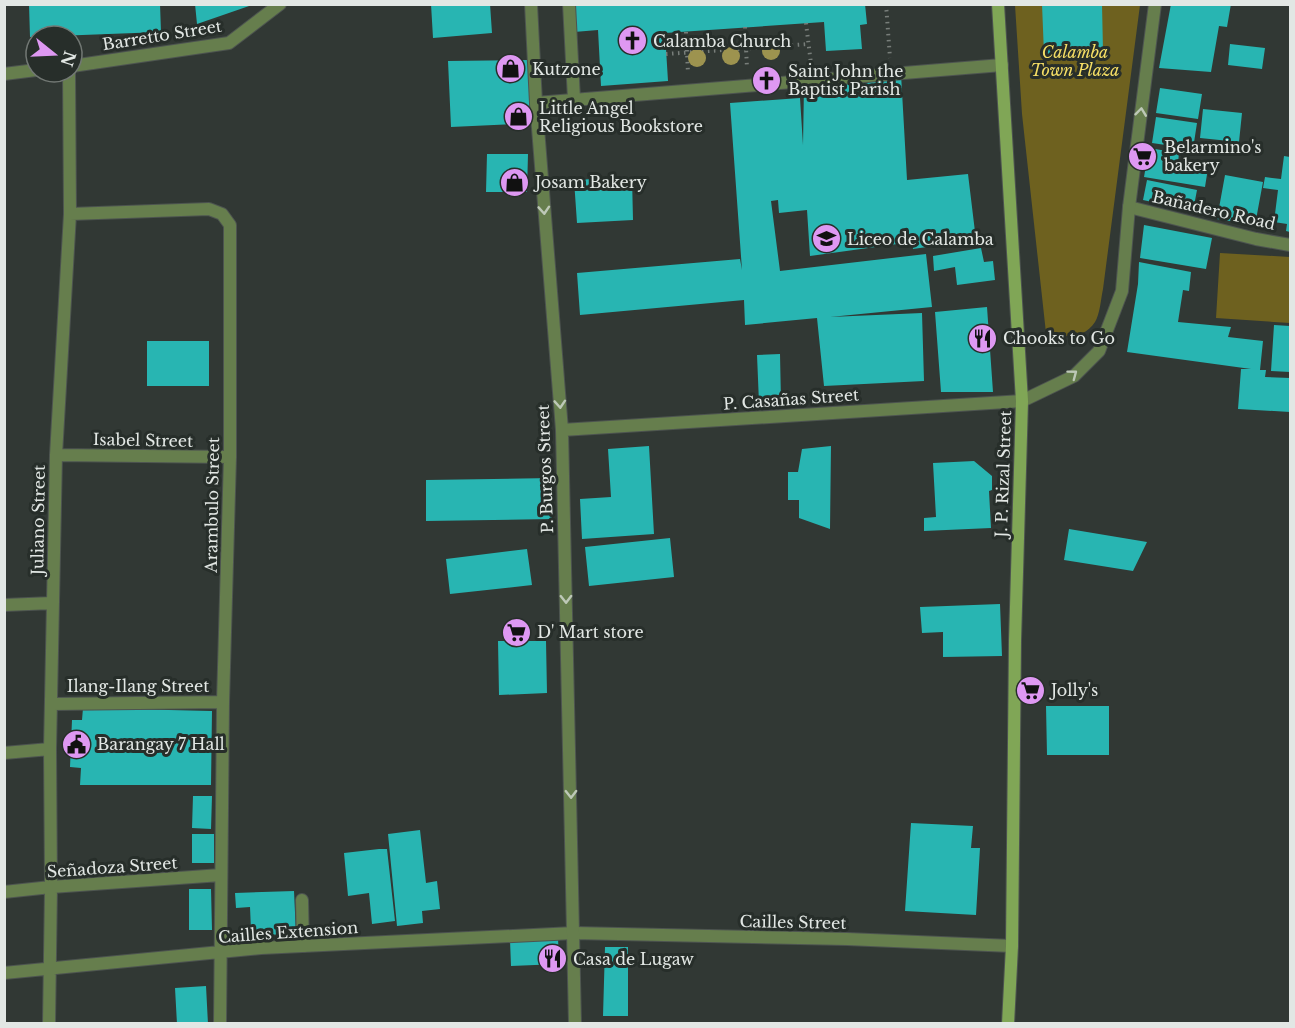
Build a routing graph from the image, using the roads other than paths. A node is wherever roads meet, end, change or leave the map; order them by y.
1 (280, 4) edge
2 (531, 4) edge
3 (569, 4) edge
4 (998, 4) edge
5 (1155, 4) edge
6 (84, 64) edge
7 (1002, 65) junction
8 (24, 72) edge
9 (4, 74) edge
10 (69, 84) edge
11 (574, 99) junction
12 (536, 103) junction
13 (1129, 207) junction
14 (70, 214) junction
15 (1290, 245) edge
16 (1022, 401) junction
17 (562, 430) junction
18 (56, 455) junction
19 (230, 458) junction
20 (53, 603) junction
21 (4, 605) edge
22 (223, 702) junction
23 (52, 704) junction
24 (50, 749) junction
25 (4, 753) edge
26 (221, 875) junction
27 (51, 887) junction
28 (4, 892) edge
29 (302, 900) dead end
30 (574, 933) junction
31 (303, 946) junction
32 (1012, 946) junction
33 (220, 952) junction
34 (48, 969) junction
35 (4, 974) edge
36 (49, 1023) edge
37 (219, 1023) edge
38 (575, 1023) edge
39 (1008, 1023) edge

1 - 6 street, Barretto Street
2 - 12 street, P. Burgos Street
3 - 11 street
4 - 7 main road, J. P. Rizal Street
13 -> 5 street
7 - 11 street
7 - 16 main road, J. P. Rizal Street
8 - 9 street
10 - 14 street, Juliano Street
11 - 12 street
12 -> 17 street, P. Burgos Street
13 - 15 street, Bañadero Road
16 -> 13 street
14 - 18 street, Juliano Street
14 - 19 street, Arambulo Street
16 - 17 street, P. Casañas Street
16 - 32 main road, J. P. Rizal Street
17 -> 30 street, P. Burgos Street
18 - 19 street, Isabel Street
18 - 20 street, Juliano Street
19 - 22 street, Arambulo Street
20 - 21 street
20 - 23 street, Juliano Street
22 - 23 street, Ilang-Ilang Street
22 - 26 street, Arambulo Street
23 - 24 street, Juliano Street
24 - 25 street
24 - 27 street, Juliano Street
26 - 27 street, Señadoza Street
26 - 33 street, Arambulo Street
27 - 28 street, Señadoza Street
27 - 34 street, Juliano Street
29 - 31 street
30 - 31 street, Cailles Extension
30 - 32 street, Cailles Street
30 - 38 street, P. Burgos Street
31 - 33 street, Cailles Extension
32 - 39 main road, J. P. Rizal Street
33 - 34 street, Cailles Extension
33 - 37 street, Arambulo Street
34 - 35 street, Cailles Extension
34 - 36 street, Juliano Street

